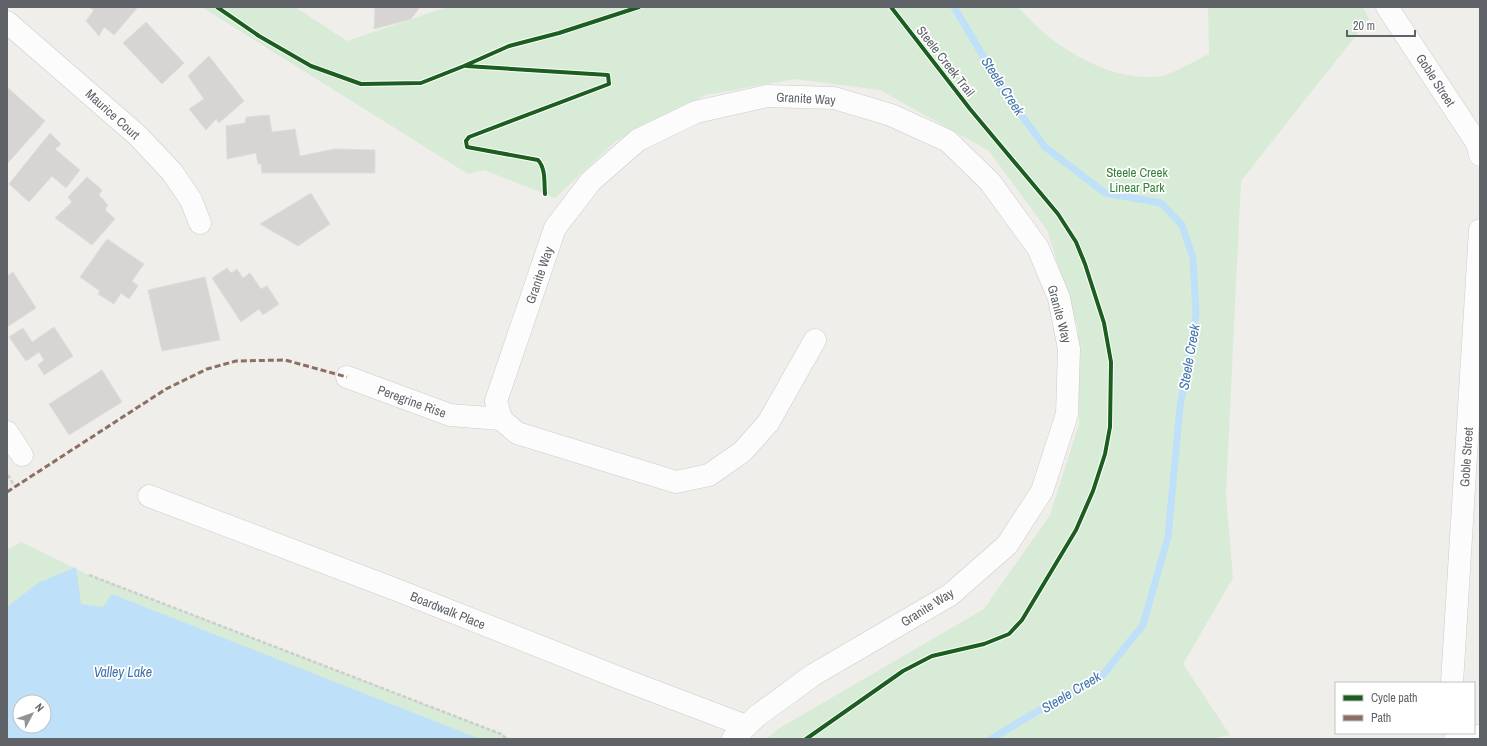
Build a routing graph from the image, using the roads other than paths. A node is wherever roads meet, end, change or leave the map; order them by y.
1 (1387, 7) edge
2 (7, 22) edge
3 (1479, 146) edge
4 (200, 223) dead end
5 (1480, 230) edge
6 (815, 340) dead end
7 (347, 377) dead end
8 (501, 419) junction
9 (7, 432) edge
10 (22, 455) dead end
11 (148, 496) dead end
12 (1452, 682) edge
13 (740, 733) edge
14 (1480, 736) edge
15 (1455, 739) edge

1 - 3 street, Goble Street
2 - 4 street, Maurice Court
5 - 12 street, Goble Street
6 - 8 street
7 - 8 street, Peregrine Rise
8 - 13 street, Granite Way
9 - 10 street
11 - 13 street, Boardwalk Place
14 - 15 street

